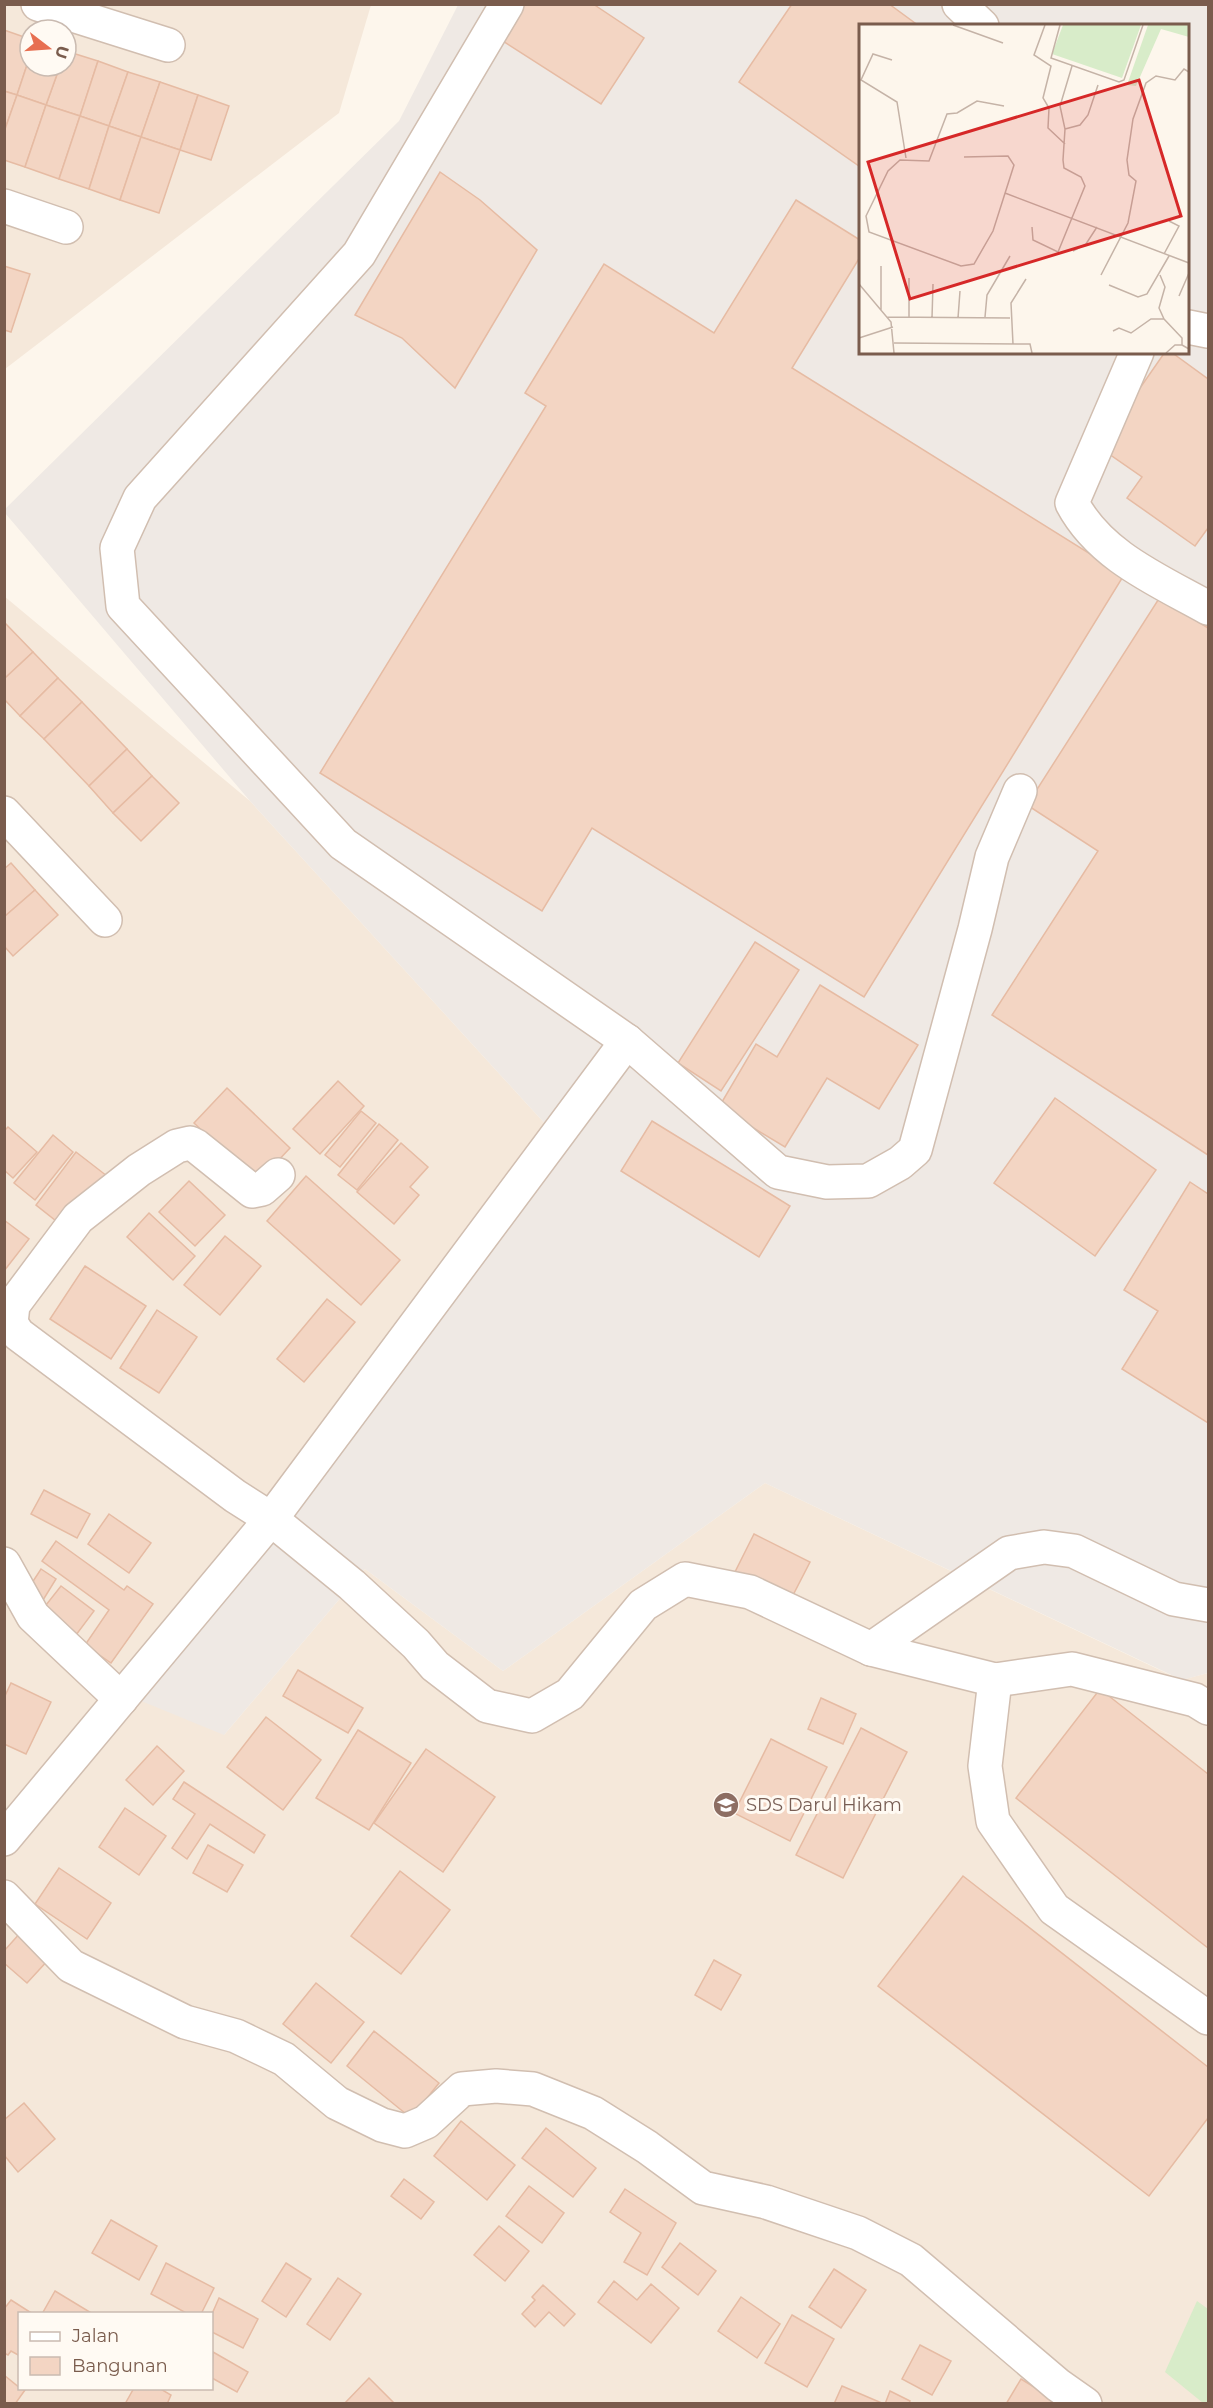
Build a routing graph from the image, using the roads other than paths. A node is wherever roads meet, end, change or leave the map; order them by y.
1 (38, 4) edge
2 (507, 4) edge
3 (960, 4) edge
4 (980, 24) edge
5 (168, 45) dead end
6 (4, 206) edge
7 (66, 227) dead end
8 (1189, 327) edge
9 (1209, 332) edge
10 (1136, 354) edge
11 (1209, 608) edge
12 (1020, 791) dead end
13 (4, 813) edge
14 (105, 920) dead end
15 (627, 1041) junction
16 (278, 1175) dead end
17 (271, 1519) junction
18 (4, 1564) edge
19 (1209, 1605) edge
20 (871, 1649) junction
21 (995, 1680) junction
22 (121, 1699) junction
23 (1209, 1708) edge
24 (4, 1839) edge
25 (4, 1897) edge
26 (1209, 2018) edge
27 (1085, 2403) edge

1 - 5 street
2 - 15 street
3 - 4 street
6 - 7 street
8 - 9 street
10 - 11 street
12 - 15 street
13 - 14 street
15 - 17 street
16 - 17 street
17 - 20 street
17 - 22 street
18 - 22 street
19 - 20 street
20 - 21 street
21 - 23 street
21 - 26 street
22 - 24 street
25 - 27 street

